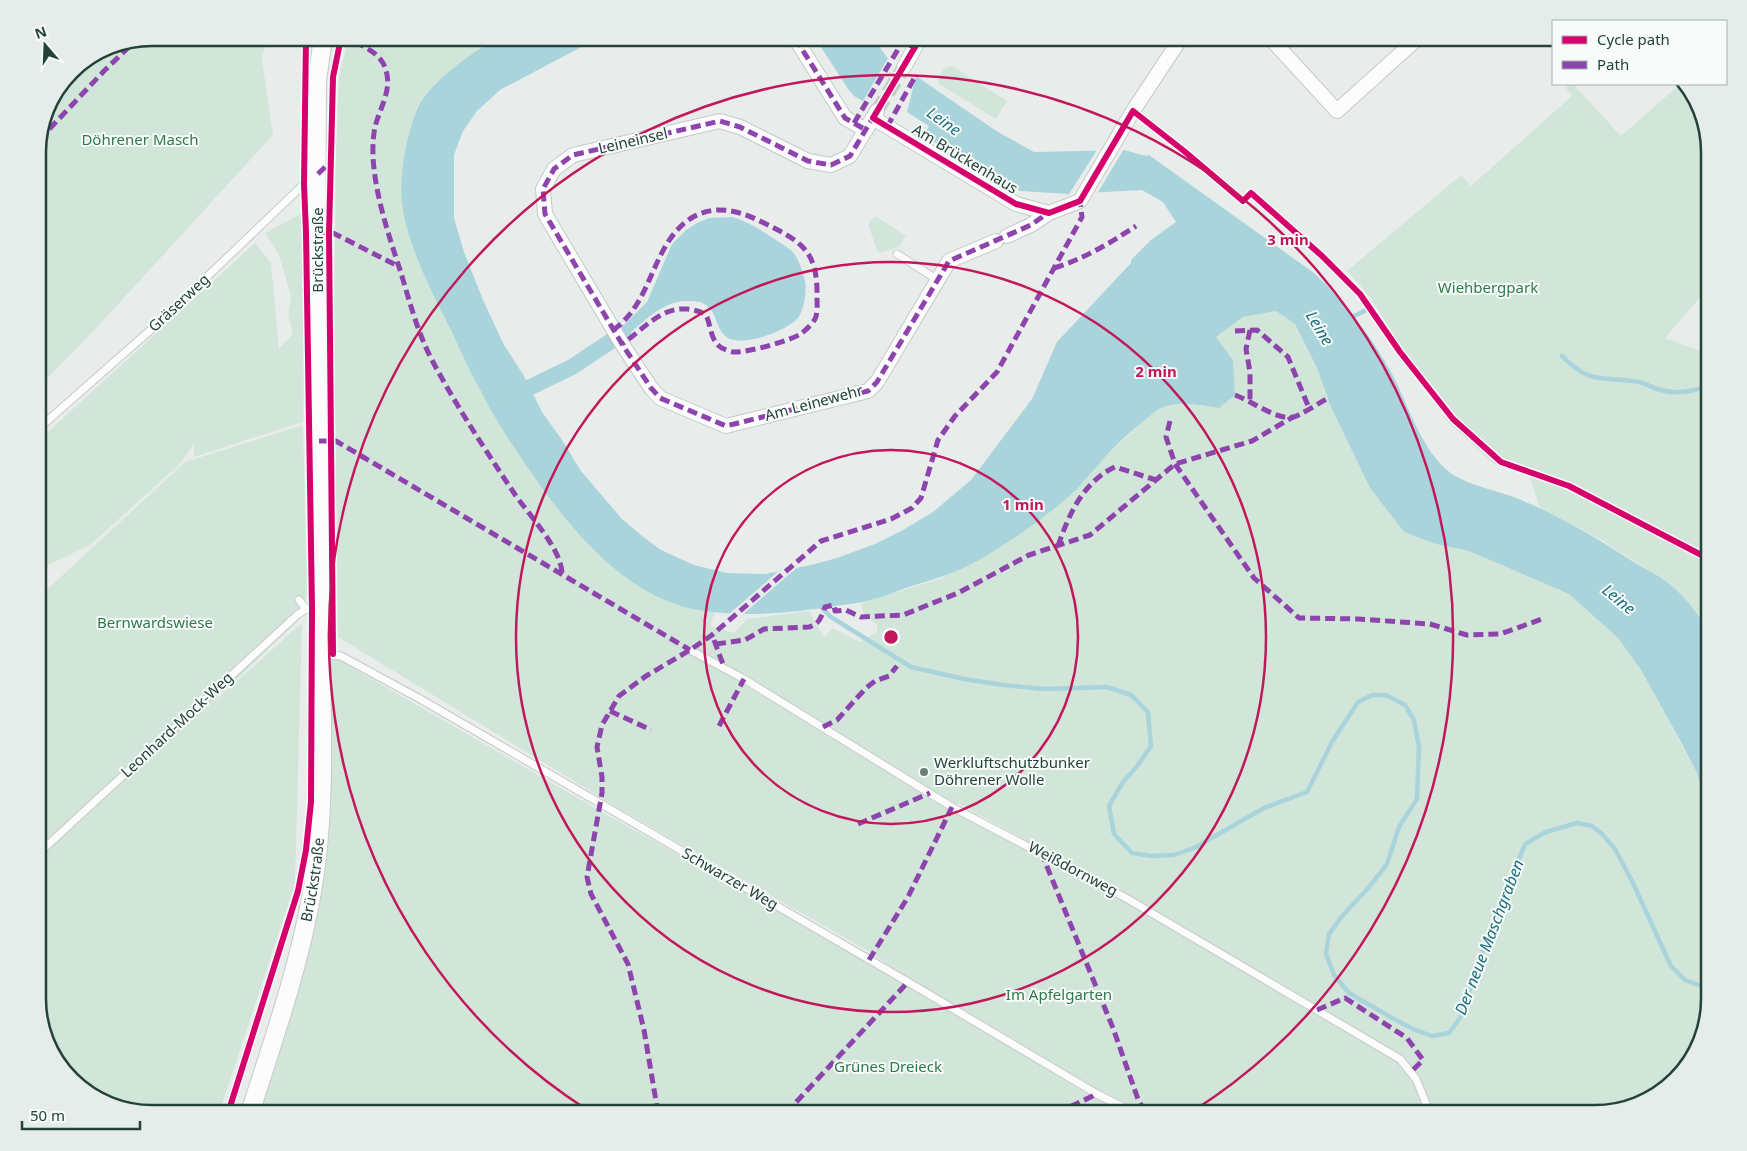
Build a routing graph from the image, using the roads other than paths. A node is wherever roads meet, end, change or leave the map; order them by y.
1 (322, 46) edge
2 (800, 46) edge
3 (916, 46) edge
4 (1176, 46) edge
5 (1277, 46) edge
6 (1409, 46) edge
7 (904, 67) tunnel mouth
8 (872, 120) junction
9 (318, 174) junction
10 (1049, 213) junction
11 (897, 254) dead end
12 (938, 280) junction
13 (622, 344) joint
14 (46, 422) edge
15 (299, 600) dead end
16 (314, 608) junction
17 (690, 650) dead end
18 (321, 654) junction
19 (46, 847) edge
20 (253, 1105) edge
21 (1118, 1105) edge
22 (1426, 1105) edge

1 - 9 street, Brückstraße
2 - 8 street, Am Brückenhaus
3 - 7 street
4 - 10 street, Am Leinewehr
5 - 6 street
8 - 10 street, Am Brückenhaus
8 - 13 street, Leineinsel
9 - 14 lane, Gräserweg
9 - 16 street, Brückstraße
10 - 12 street, Am Leinewehr
11 - 12 lane
12 - 13 street, Am Leinewehr
15 - 16 lane
16 - 18 street, Brückstraße
16 - 19 lane, Leonhard-Mock-Weg
17 - 22 lane, Weißdornweg
18 - 20 street, Brückstraße
18 - 21 lane, Schwarzer Weg

